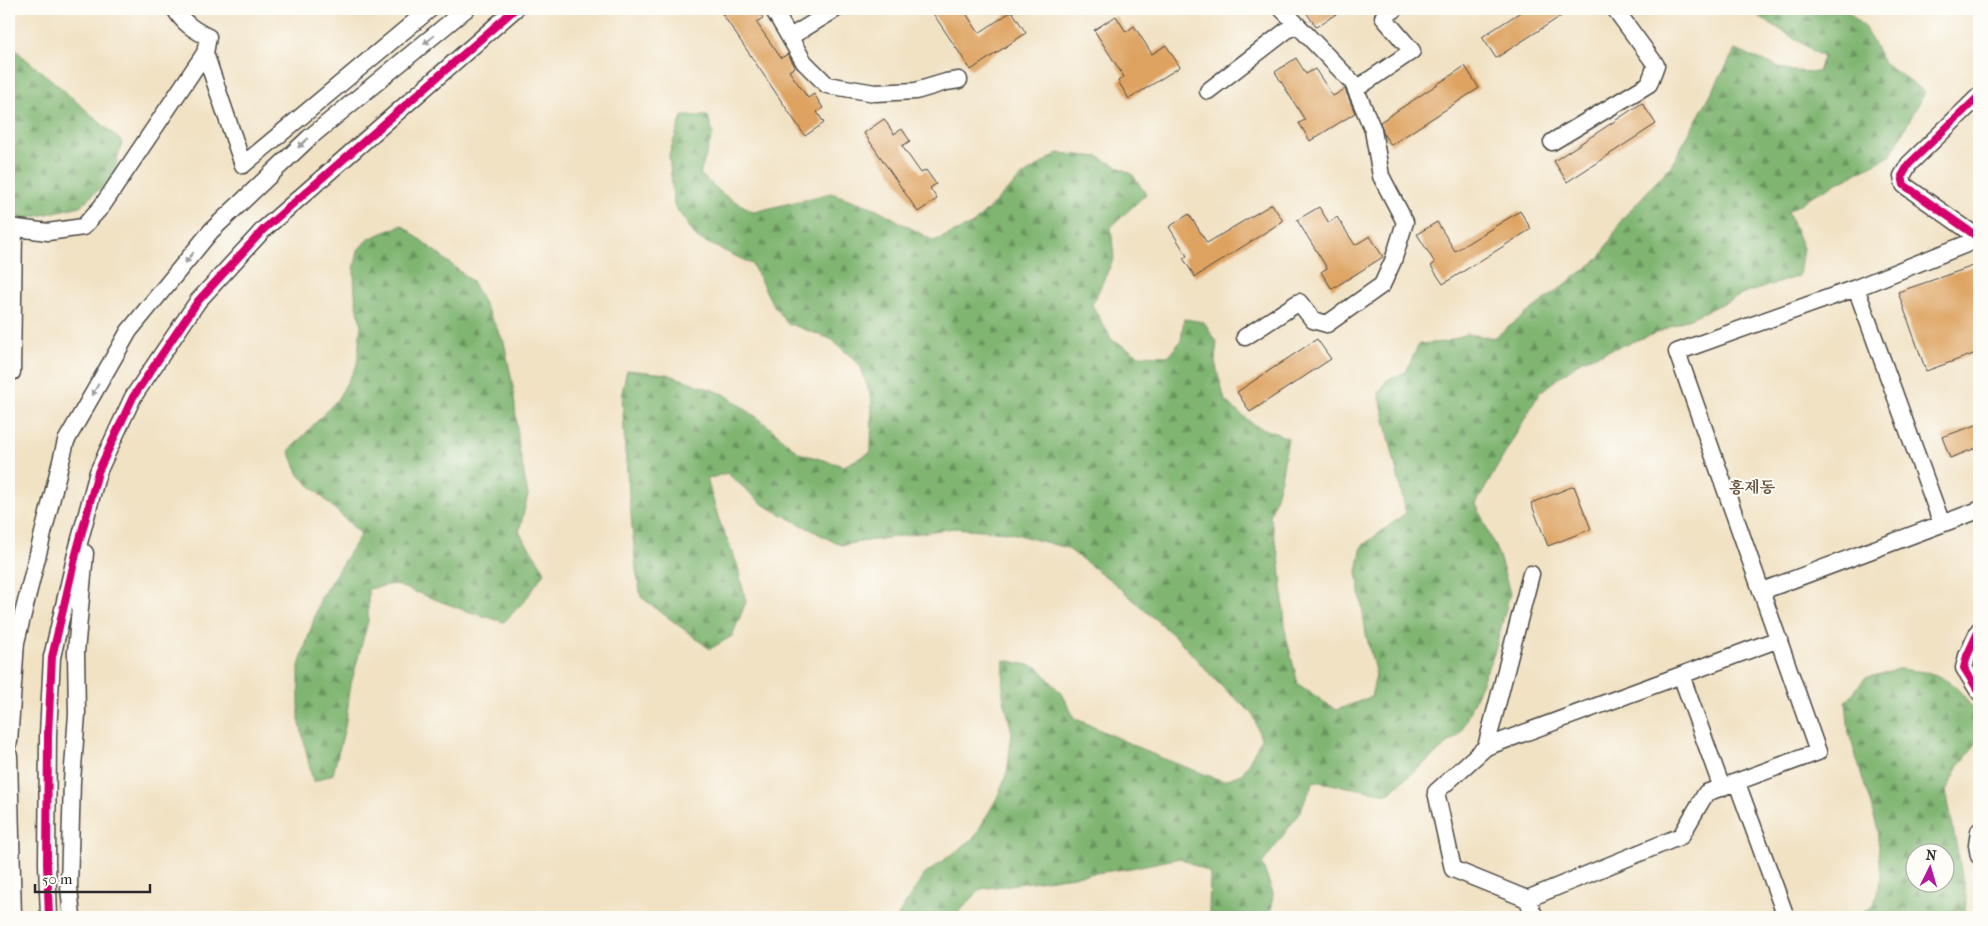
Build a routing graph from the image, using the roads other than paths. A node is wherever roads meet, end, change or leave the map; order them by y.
1 (175, 9) edge
2 (430, 9) edge
3 (466, 9) edge
4 (515, 9) edge
5 (773, 9) edge
6 (836, 9) edge
7 (1282, 9) edge
8 (1615, 9) edge
9 (1394, 10) edge
10 (1295, 24) junction
11 (790, 37) junction
12 (205, 53) junction
13 (959, 80) dead end
14 (1356, 89) junction
15 (1208, 91) dead end
16 (1979, 96) edge
17 (1552, 142) dead end
18 (11, 227) edge
19 (1979, 239) edge
20 (1856, 288) junction
21 (1245, 337) dead end
22 (9, 373) edge
23 (90, 503) junction
24 (1979, 510) edge
25 (1942, 524) junction
26 (1531, 574) dead end
27 (1762, 591) junction
28 (1979, 630) edge
29 (1779, 639) junction
30 (1682, 675) junction
31 (1979, 692) edge
32 (9, 742) edge
33 (1486, 747) junction
34 (9, 756) edge
35 (1730, 785) junction
36 (1979, 831) edge
37 (1979, 856) edge
38 (1527, 899) junction
39 (13, 917) edge
40 (49, 917) edge
41 (72, 917) edge
42 (1535, 917) edge
43 (1786, 917) edge

1 - 12 street
2 - 12 street
3 -> 32 street
4 - 23 street
5 - 11 street
6 - 11 street
7 - 10 street
8 - 17 street
9 - 14 street
10 - 14 street
10 - 15 street
11 - 13 street
12 - 18 street
14 - 21 street
16 - 19 street
18 - 22 street
19 - 20 street
20 - 25 street
20 - 27 street
23 - 40 street
23 - 41 street
24 - 25 street
25 - 27 street
26 - 33 street
27 - 29 street
28 - 31 street
29 - 30 street
29 - 35 street
30 - 33 street
30 - 35 street
33 - 38 street
34 - 39 street
35 - 38 street
35 - 43 street
36 - 37 street
38 - 42 street

